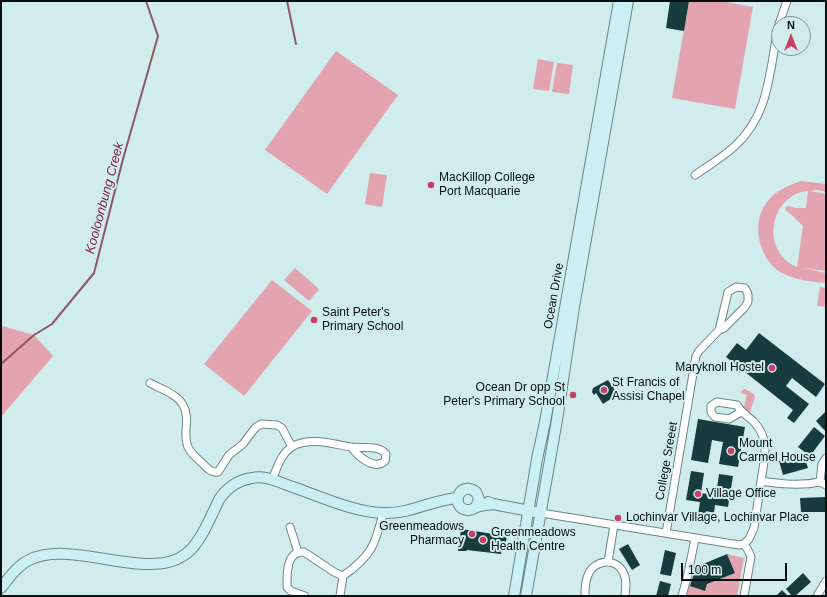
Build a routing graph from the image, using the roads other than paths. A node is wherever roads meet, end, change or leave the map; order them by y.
1 (619, 1) edge
2 (628, 1) edge
3 (787, 1) edge
4 (782, 16) edge
5 (773, 56) edge
6 (695, 174) dead end
7 (719, 330) junction
8 (150, 383) dead end
9 (741, 412) junction
10 (292, 447) junction
11 (351, 447) dead end
12 (826, 458) edge
13 (272, 480) junction
14 (761, 481) junction
15 (823, 484) edge
16 (458, 501) junction
17 (477, 502) junction
18 (528, 510) junction
19 (383, 513) junction
20 (541, 513) junction
21 (614, 525) junction
22 (290, 527) dead end
23 (666, 533) junction
24 (695, 539) junction
25 (744, 544) junction
26 (298, 552) junction
27 (608, 562) junction
28 (343, 576) junction
29 (826, 581) edge
30 (1, 588) edge
31 (305, 596) edge
32 (340, 596) edge
33 (514, 596) edge
34 (526, 596) edge
35 (585, 596) edge
36 (625, 596) edge
37 (682, 596) edge
38 (744, 596) edge
39 (817, 596) edge

1 - 18 main road, Ocean Drive
2 - 20 main road, Ocean Drive
3 - 4 street
5 - 6 street
7 - 7 street, College Sreeet
7 - 23 street, College Sreeet
8 - 10 street
9 - 9 street
9 - 14 street
10 - 11 street
10 - 13 street
12 - 15 street
13 - 19 main road
13 - 30 main road
14 - 15 street
14 - 25 street
16 - 17 main road
16 - 17 main road
16 - 19 main road
17 - 18 main road
18 - 20 main road
18 - 33 main road, Ocean Drive
19 - 28 street
20 - 21 street
20 - 34 main road, Ocean Drive
21 - 23 street
21 - 27 street
22 - 26 street
23 - 24 street
24 - 25 street
24 - 37 street
25 - 38 street
26 - 28 street
26 - 31 street
27 - 35 street
27 - 36 street
28 - 32 street
29 - 39 street

